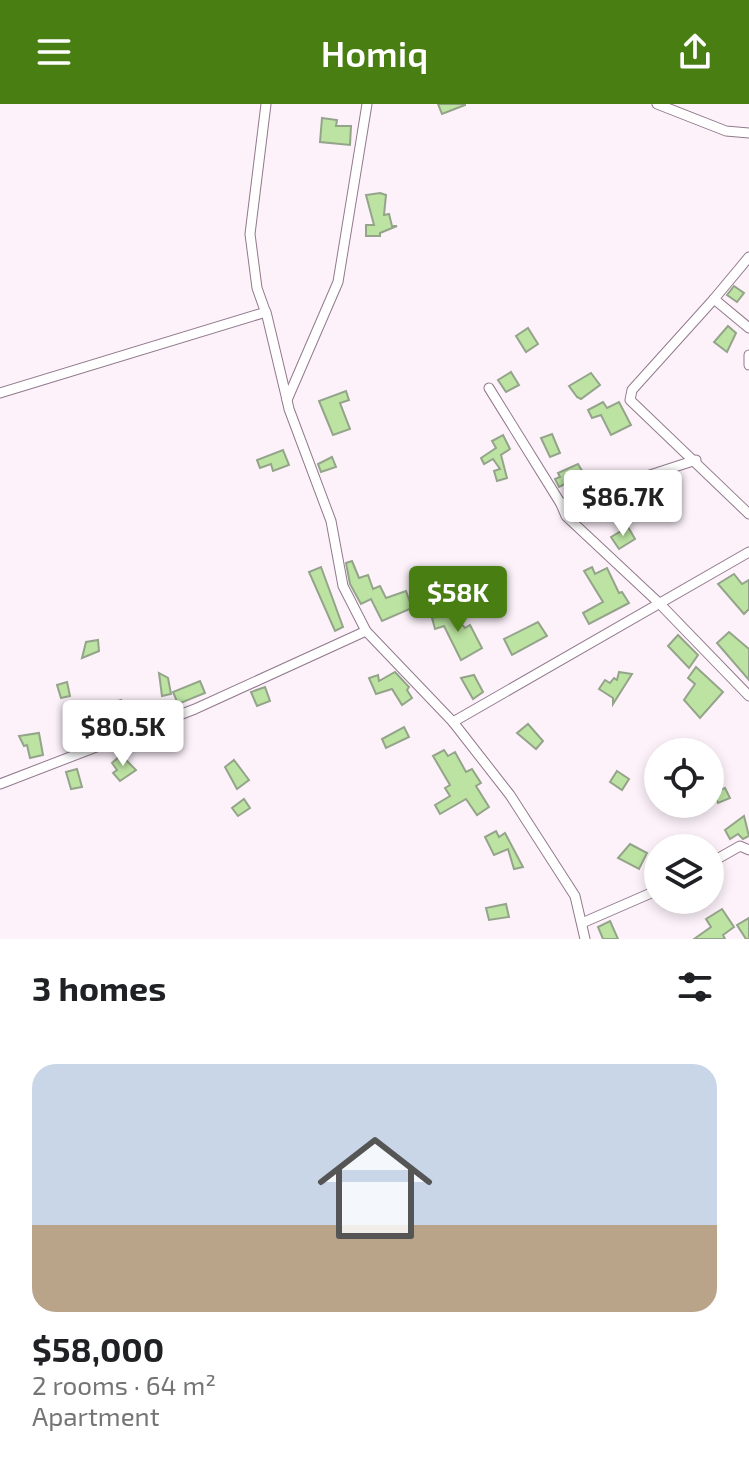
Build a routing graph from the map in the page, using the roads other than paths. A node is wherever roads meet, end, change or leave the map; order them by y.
1 (266, 104) edge
2 (367, 104) edge
3 (657, 104) edge
4 (749, 133) edge
5 (749, 257) edge
6 (714, 299) junction
7 (266, 312) junction
8 (749, 328) edge
9 (749, 355) edge
10 (749, 365) edge
11 (489, 388) dead end
12 (0, 393) edge
13 (287, 400) junction
14 (696, 460) junction
15 (561, 504) junction
16 (749, 514) edge
17 (749, 552) edge
18 (659, 603) junction
19 (366, 631) junction
20 (749, 696) edge
21 (453, 722) junction
22 (0, 784) edge
23 (749, 850) edge
24 (724, 855) edge
25 (644, 896) edge
26 (582, 923) junction
27 (585, 939) edge

1 - 7 street
2 - 13 street
3 - 4 street
5 - 6 street
6 - 8 street
6 - 14 street
7 - 12 street
7 - 13 street
9 - 10 street
11 - 15 street
13 - 19 street
14 - 15 street
14 - 16 street
15 - 18 street
17 - 18 street
18 - 20 street
18 - 21 street
19 - 21 street
19 - 22 street
21 - 26 street
23 - 24 street
25 - 26 street
26 - 27 street

